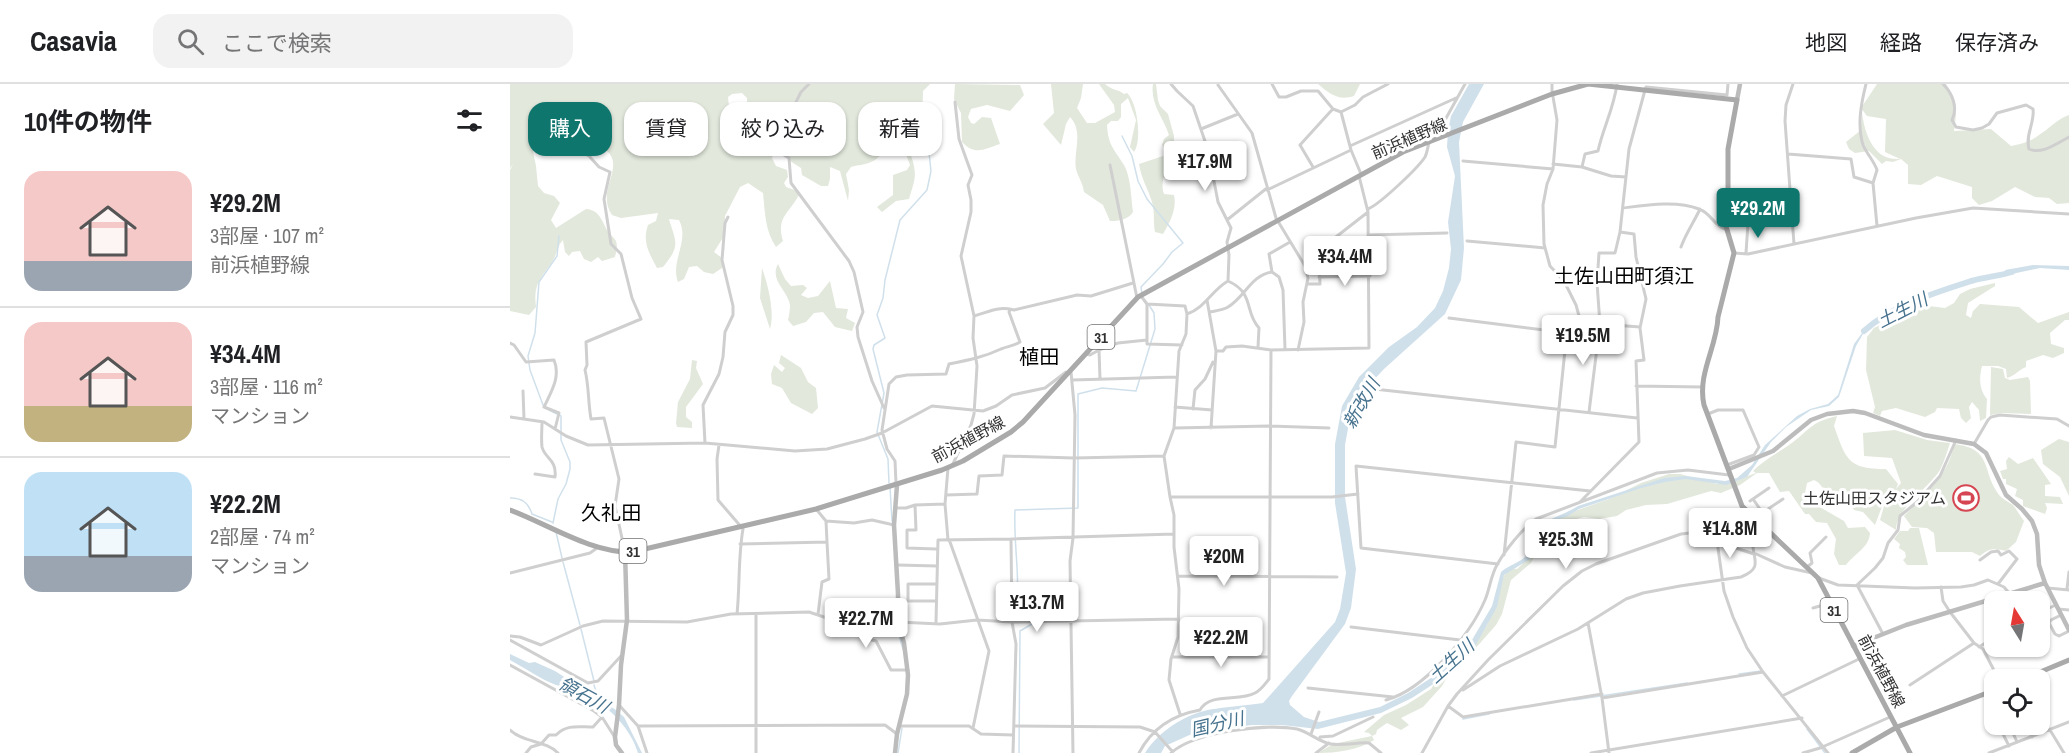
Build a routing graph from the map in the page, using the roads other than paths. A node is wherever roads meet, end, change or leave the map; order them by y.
1 (809, 84) edge
2 (1171, 84) edge
3 (1272, 84) edge
4 (1388, 84) edge
5 (1465, 84) edge
6 (1552, 84) edge
7 (1728, 84) edge
8 (1740, 84) edge
9 (1793, 84) edge
10 (1866, 84) edge
11 (1943, 84) edge
12 (1218, 85) edge
13 (1617, 85) edge
14 (1645, 90) junction
15 (1552, 94) junction
16 (1456, 98) junction
17 (1737, 100) junction
18 (955, 102) dead end
19 (1333, 109) junction
20 (1341, 112) junction
21 (1239, 114) junction
22 (1201, 129) junction
23 (2069, 137) edge
24 (1441, 138) junction
25 (1429, 142) junction
26 (1350, 148) junction
27 (1788, 154) junction
28 (590, 156) edge
29 (1463, 161) dead end
30 (1110, 165) dead end
31 (1553, 166) junction
32 (1313, 167) junction
33 (1582, 167) junction
34 (1360, 175) junction
35 (1626, 177) junction
36 (1873, 183) junction
37 (1267, 189) junction
38 (1623, 208) junction
39 (1700, 209) junction
40 (1368, 210) junction
41 (2069, 214) edge
42 (728, 217) dead end
43 (1227, 220) junction
44 (1276, 220) junction
45 (1748, 223) dead end
46 (1876, 226) junction
47 (1725, 229) junction
48 (1620, 232) junction
49 (1447, 233) dead end
50 (1369, 236) junction
51 (1467, 241) dead end
52 (1290, 242) junction
53 (1794, 244) junction
54 (1681, 247) dead end
55 (1228, 248) junction
56 (1545, 248) junction
57 (1734, 253) junction
58 (1746, 253) junction
59 (1272, 272) junction
60 (1370, 276) junction
61 (1319, 278) junction
62 (1228, 281) junction
63 (1133, 283) junction
64 (1565, 283) junction
65 (1597, 283) junction
66 (1306, 284) junction
67 (1243, 293) junction
68 (1139, 297) junction
69 (1207, 300) junction
70 (1147, 304) junction
71 (1010, 310) junction
72 (1210, 312) junction
73 (1187, 314) junction
74 (974, 316) junction
75 (1449, 318) dead end
76 (1600, 324) junction
77 (1640, 327) junction
78 (1575, 333) junction
79 (1147, 340) junction
80 (510, 344) edge
81 (1182, 345) junction
82 (1258, 347) junction
83 (1285, 349) junction
84 (1100, 350) junction
85 (1271, 350) junction
86 (1298, 350) junction
87 (1216, 351) junction
88 (1086, 354) junction
89 (975, 360) junction
90 (1214, 360) junction
91 (1071, 370) junction
92 (1176, 377) junction
93 (1072, 380) junction
94 (1100, 380) junction
95 (1636, 386) junction
96 (1702, 387) junction
97 (1374, 389) dead end
98 (523, 391) dead end
99 (1175, 407) junction
100 (884, 408) junction
101 (1193, 409) junction
102 (1558, 409) junction
103 (974, 410) junction
104 (1212, 410) junction
105 (1589, 412) junction
106 (1708, 414) junction
107 (510, 417) edge
108 (1637, 418) junction
109 (524, 420) junction
110 (542, 422) junction
111 (1269, 426) junction
112 (2069, 426) edge
113 (1174, 428) junction
114 (1211, 428) junction
115 (1329, 428) dead end
116 (555, 429) junction
117 (882, 433) junction
118 (1956, 440) junction
119 (705, 443) junction
120 (1974, 444) junction
121 (610, 445) junction
122 (719, 445) junction
123 (1164, 456) junction
124 (1074, 458) junction
125 (950, 467) junction
126 (1730, 472) junction
127 (535, 474) dead end
128 (1512, 482) junction
129 (897, 485) junction
130 (1769, 488) dead end
131 (1590, 491) junction
132 (1358, 494) junction
133 (946, 495) junction
134 (1170, 497) junction
135 (1269, 498) junction
136 (1783, 499) dead end
137 (1580, 501) junction
138 (945, 504) junction
139 (915, 505) junction
140 (896, 508) junction
141 (816, 509) junction
142 (510, 510) edge
143 (1762, 513) junction
144 (1754, 518) junction
145 (826, 521) junction
146 (894, 525) junction
147 (742, 527) junction
148 (1763, 527) junction
149 (1174, 534) junction
150 (1826, 537) dead end
151 (1073, 538) junction
152 (1011, 539) junction
153 (948, 540) junction
154 (1718, 541) junction
155 (828, 542) junction
156 (740, 544) junction
157 (598, 547) junction
158 (937, 549) junction
159 (625, 552) junction
160 (1754, 554) junction
161 (1504, 555) junction
162 (1980, 560) dead end
163 (1498, 564) junction
164 (897, 565) junction
165 (937, 566) junction
166 (1807, 567) junction
167 (2069, 572) edge
168 (510, 573) edge
169 (1178, 576) junction
170 (1269, 576) junction
171 (1816, 576) junction
172 (1337, 577) dead end
173 (1722, 580) junction
174 (936, 584) junction
175 (1998, 584) junction
176 (1857, 585) junction
177 (2046, 586) junction
178 (1941, 587) junction
179 (2068, 590) edge
180 (2008, 591) edge
181 (2020, 591) edge
182 (936, 601) junction
183 (1984, 601) edge
184 (1830, 603) junction
185 (2057, 607) junction
186 (1814, 608) dead end
187 (2050, 609) edge
188 (2069, 610) edge
189 (1950, 612) junction
190 (737, 614) junction
191 (756, 614) junction
192 (818, 614) junction
193 (2061, 615) junction
194 (1178, 619) junction
195 (627, 620) junction
196 (977, 620) junction
197 (898, 622) junction
198 (936, 622) junction
199 (1012, 622) junction
200 (1072, 622) junction
201 (1588, 623) junction
202 (1351, 627) dead end
203 (2069, 630) edge
204 (1883, 634) junction
205 (510, 638) edge
206 (1460, 640) junction
207 (1974, 643) junction
208 (1984, 644) edge
209 (1853, 646) junction
210 (1979, 647) junction
211 (622, 653) junction
212 (1172, 657) junction
213 (1269, 657) junction
214 (1860, 659) junction
215 (2069, 660) edge
216 (510, 665) edge
217 (1993, 669) edge
218 (2047, 669) edge
219 (908, 670) junction
220 (1762, 672) junction
221 (1910, 685) dead end
222 (1308, 687) dead end
223 (1456, 694) junction
224 (1984, 694) edge
225 (1602, 696) junction
226 (1782, 696) junction
227 (1395, 697) junction
228 (1386, 700) dead end
229 (619, 706) junction
230 (1448, 706) junction
231 (1319, 712) dead end
232 (1180, 715) junction
233 (602, 717) junction
234 (1373, 717) dead end
235 (1891, 717) junction
236 (1800, 719) junction
237 (2069, 722) edge
238 (756, 725) junction
239 (638, 726) junction
240 (901, 726) junction
241 (1014, 726) junction
242 (1897, 727) junction
243 (973, 728) junction
244 (1072, 728) junction
245 (510, 730) edge
246 (2050, 730) joint
247 (1155, 731) junction
248 (897, 734) junction
249 (615, 735) junction
250 (1013, 735) junction
251 (1313, 735) junction
252 (2004, 735) edge
253 (2014, 735) edge
254 (2037, 735) edge
255 (2032, 737) joint
256 (2018, 742) junction
257 (1329, 743) junction
258 (541, 744) junction
259 (2009, 746) junction
260 (1820, 747) junction
261 (2003, 748) junction
262 (1172, 752) edge
263 (1609, 752) edge
264 (526, 753) edge
265 (558, 753) edge
266 (622, 753) edge
267 (647, 753) edge
268 (756, 753) edge
269 (895, 753) edge
270 (1013, 753) edge
271 (1073, 753) edge
272 (1139, 753) edge
273 (1316, 753) edge
274 (1381, 753) edge
275 (1422, 753) edge
276 (1591, 753) edge
277 (1803, 753) edge
278 (1828, 753) edge
279 (1852, 753) edge
280 (1910, 753) edge
281 (1989, 753) edge
282 (2006, 753) edge
283 (2064, 753) edge

1 - 100 street
2 - 22 street
3 - 19 street
4 - 20 street
5 - 16 street
6 - 15 street
7 - 14 street
8 - 17 street
9 - 27 street
10 - 36 street
11 - 23 street
12 - 21 street
13 - 14 main road, 前浜植野線 / 31
13 - 15 main road, 前浜植野線 / 31
13 - 33 street
14 - 17 main road, 前浜植野線 / 31
14 - 35 street
15 - 24 main road, 前浜植野線 / 31
15 - 31 street
16 - 24 street
16 - 26 street
17 - 47 main road
18 - 74 street
19 - 20 street
19 - 32 street
20 - 26 street
21 - 22 street
21 - 37 street
22 - 43 street
24 - 25 main road, 前浜植野線 / 31
25 - 34 main road, 前浜植野線 / 31
25 - 40 street
26 - 32 street
26 - 34 street
27 - 36 street
27 - 53 street
28 - 121 street
29 - 31 street
30 - 63 street
31 - 33 street
31 - 56 street
32 - 37 street
33 - 35 street
34 - 40 street
34 - 44 main road, 前浜植野線 / 31
35 - 38 street
36 - 46 street
37 - 43 street
37 - 44 street
38 - 39 street
38 - 48 street
39 - 47 street
39 - 54 street
40 - 50 street
40 - 61 street
41 - 46 street
42 - 119 street
43 - 55 street
44 - 52 street
44 - 55 main road, 前浜植野線 / 31
45 - 58 street
46 - 53 street
47 - 57 main road
48 - 65 street
48 - 77 street
49 - 50 street
50 - 60 street
51 - 56 street
52 - 59 street
52 - 66 street
53 - 58 street
55 - 62 street
55 - 68 main road, 前浜植野線 / 31
56 - 64 street
57 - 58 street
57 - 96 main road, 前浜植野線 / 31
59 - 67 street
59 - 83 street
60 - 61 street
60 - 86 street
61 - 66 street
62 - 67 street
62 - 69 street
63 - 68 street
63 - 71 street
64 - 65 street
64 - 78 street
65 - 76 street
66 - 86 street
67 - 72 street
67 - 82 street
68 - 70 street
68 - 88 main road, 前浜植野線 / 31
69 - 72 street
69 - 73 street
70 - 73 street
70 - 79 street
71 - 74 street
71 - 89 street
72 - 87 street
73 - 81 street
74 - 89 street
75 - 78 street
76 - 77 street
76 - 105 street
77 - 95 street
78 - 102 street
79 - 81 street
79 - 84 street
80 - 116 street
81 - 92 street
82 - 85 street
82 - 87 street
83 - 85 street
83 - 86 street
84 - 88 street
84 - 94 street
85 - 111 street
87 - 90 street
88 - 91 main road, 前浜植野線 / 31
89 - 100 street
89 - 103 street
90 - 101 street
90 - 104 street
91 - 93 street
91 - 103 street
91 - 125 main road, 前浜植野線 / 31
92 - 94 street
92 - 99 street
93 - 94 street
93 - 124 street
95 - 96 street
95 - 108 street
96 - 106 main road, 前浜植野線 / 31
97 - 102 street
98 - 109 street
99 - 101 street
99 - 113 street
100 - 117 street
101 - 104 street
102 - 105 street
102 - 128 street
103 - 117 street
103 - 125 street
104 - 114 street
105 - 108 street
106 - 126 main road, 前浜植野線 / 31
106 - 126 street
107 - 109 street
108 - 131 street
109 - 110 street
110 - 116 street
110 - 127 street
111 - 114 street
111 - 115 street
111 - 135 street
112 - 120 street
113 - 114 street
113 - 123 street
116 - 121 street
117 - 122 street
117 - 129 street
118 - 120 street
118 - 126 street
118 - 176 street
119 - 121 street
119 - 122 street
120 - 177 street
121 - 159 street
122 - 147 street
123 - 124 street
123 - 134 street
124 - 133 street
124 - 151 street
125 - 129 main road, 前浜植野線 / 31
125 - 133 street
126 - 137 street
126 - 144 main road, 前浜植野線 / 31
128 - 131 street
128 - 132 street
128 - 161 street
129 - 140 street
129 - 141 main road, 前浜植野線 / 31
130 - 143 street
131 - 137 street
132 - 135 street
132 - 163 street
133 - 138 street
134 - 135 street
134 - 149 street
135 - 170 street
136 - 143 street
137 - 161 street
138 - 139 street
138 - 153 street
139 - 140 street
139 - 158 street
140 - 146 street
141 - 145 street
141 - 147 main road, 前浜植野線 / 31
142 - 157 main road, 前浜植野線 / 31
143 - 144 street
144 - 148 main road, 前浜植野線 / 31
145 - 146 street
145 - 155 street
146 - 164 street
147 - 156 street
147 - 159 main road, 前浜植野線 / 31
148 - 160 street
148 - 166 main road, 前浜植野線 / 31
149 - 151 street
149 - 169 street
150 - 166 street
151 - 152 street
151 - 200 street
152 - 153 street
152 - 199 street
153 - 158 street
153 - 196 street
154 - 160 street
154 - 173 street
154 - 223 street
155 - 156 street
155 - 192 street
156 - 190 street
157 - 159 main road, 前浜植野線 / 31
157 - 168 street
158 - 165 street
159 - 195 street
160 - 171 street
160 - 173 street
161 - 163 street
162 - 175 street
163 - 206 street
164 - 165 street
164 - 197 street
165 - 174 street
166 - 171 main road, 前浜植野線 / 31
167 - 179 street
169 - 170 street
169 - 194 street
170 - 172 street
170 - 213 street
171 - 176 street
171 - 184 main road, 前浜植野線 / 31
173 - 201 street
173 - 220 street
174 - 182 street
174 - 182 street
175 - 178 street
175 - 180 street
176 - 178 street
176 - 204 street
177 - 179 street
177 - 181 street
177 - 185 street
178 - 189 street
182 - 198 street
183 - 189 street
184 - 186 street
184 - 209 main road, 前浜植野線 / 31
185 - 187 street
185 - 188 street
185 - 193 street
189 - 204 street
189 - 207 street
190 - 191 street
190 - 195 street
191 - 192 street
191 - 238 street
192 - 219 street
193 - 203 street
193 - 203 street
194 - 200 street
194 - 212 street
195 - 205 street
195 - 211 street
196 - 198 street
196 - 199 street
196 - 243 street
197 - 198 street
197 - 219 street
199 - 200 street
199 - 241 street
200 - 244 street
201 - 223 street
201 - 225 street
202 - 206 street
204 - 209 street
205 - 211 street
206 - 227 street
207 - 210 street
207 - 221 street
208 - 210 street
209 - 214 main road, 前浜植野線 / 31
210 - 217 street
211 - 229 street
212 - 213 street
212 - 232 street
213 - 232 street
214 - 226 street
214 - 235 main road, 前浜植野線 / 31
215 - 218 main road
216 - 233 street
219 - 240 street
220 - 225 street
220 - 226 street
222 - 227 street
223 - 230 street
224 - 242 main road, 前浜植野線
225 - 230 street
225 - 263 street
226 - 236 street
227 - 228 street
229 - 239 street
229 - 249 street
230 - 275 street
231 - 251 street
232 - 247 street
233 - 249 street
233 - 258 street
234 - 251 street
235 - 242 main road, 前浜植野線 / 31
235 - 260 street
236 - 260 street
236 - 263 street
237 - 246 street
238 - 239 street
238 - 248 street
238 - 268 street
239 - 267 street
240 - 243 street
240 - 248 street
241 - 244 street
241 - 250 street
242 - 279 main road, 前浜植野線
242 - 280 main road, 前浜植野線 / 31
243 - 250 street
244 - 247 street
244 - 271 street
245 - 258 street
246 - 283 street
247 - 262 street
247 - 272 street
248 - 269 street
249 - 266 street
250 - 270 street
251 - 257 street
251 - 262 street
252 - 259 street
253 - 256 street
254 - 255 street
255 - 256 street
256 - 259 street
257 - 273 street
257 - 274 street
258 - 264 street
258 - 265 street
259 - 261 street
260 - 277 street
260 - 278 street
261 - 281 street
261 - 282 street
263 - 276 street

